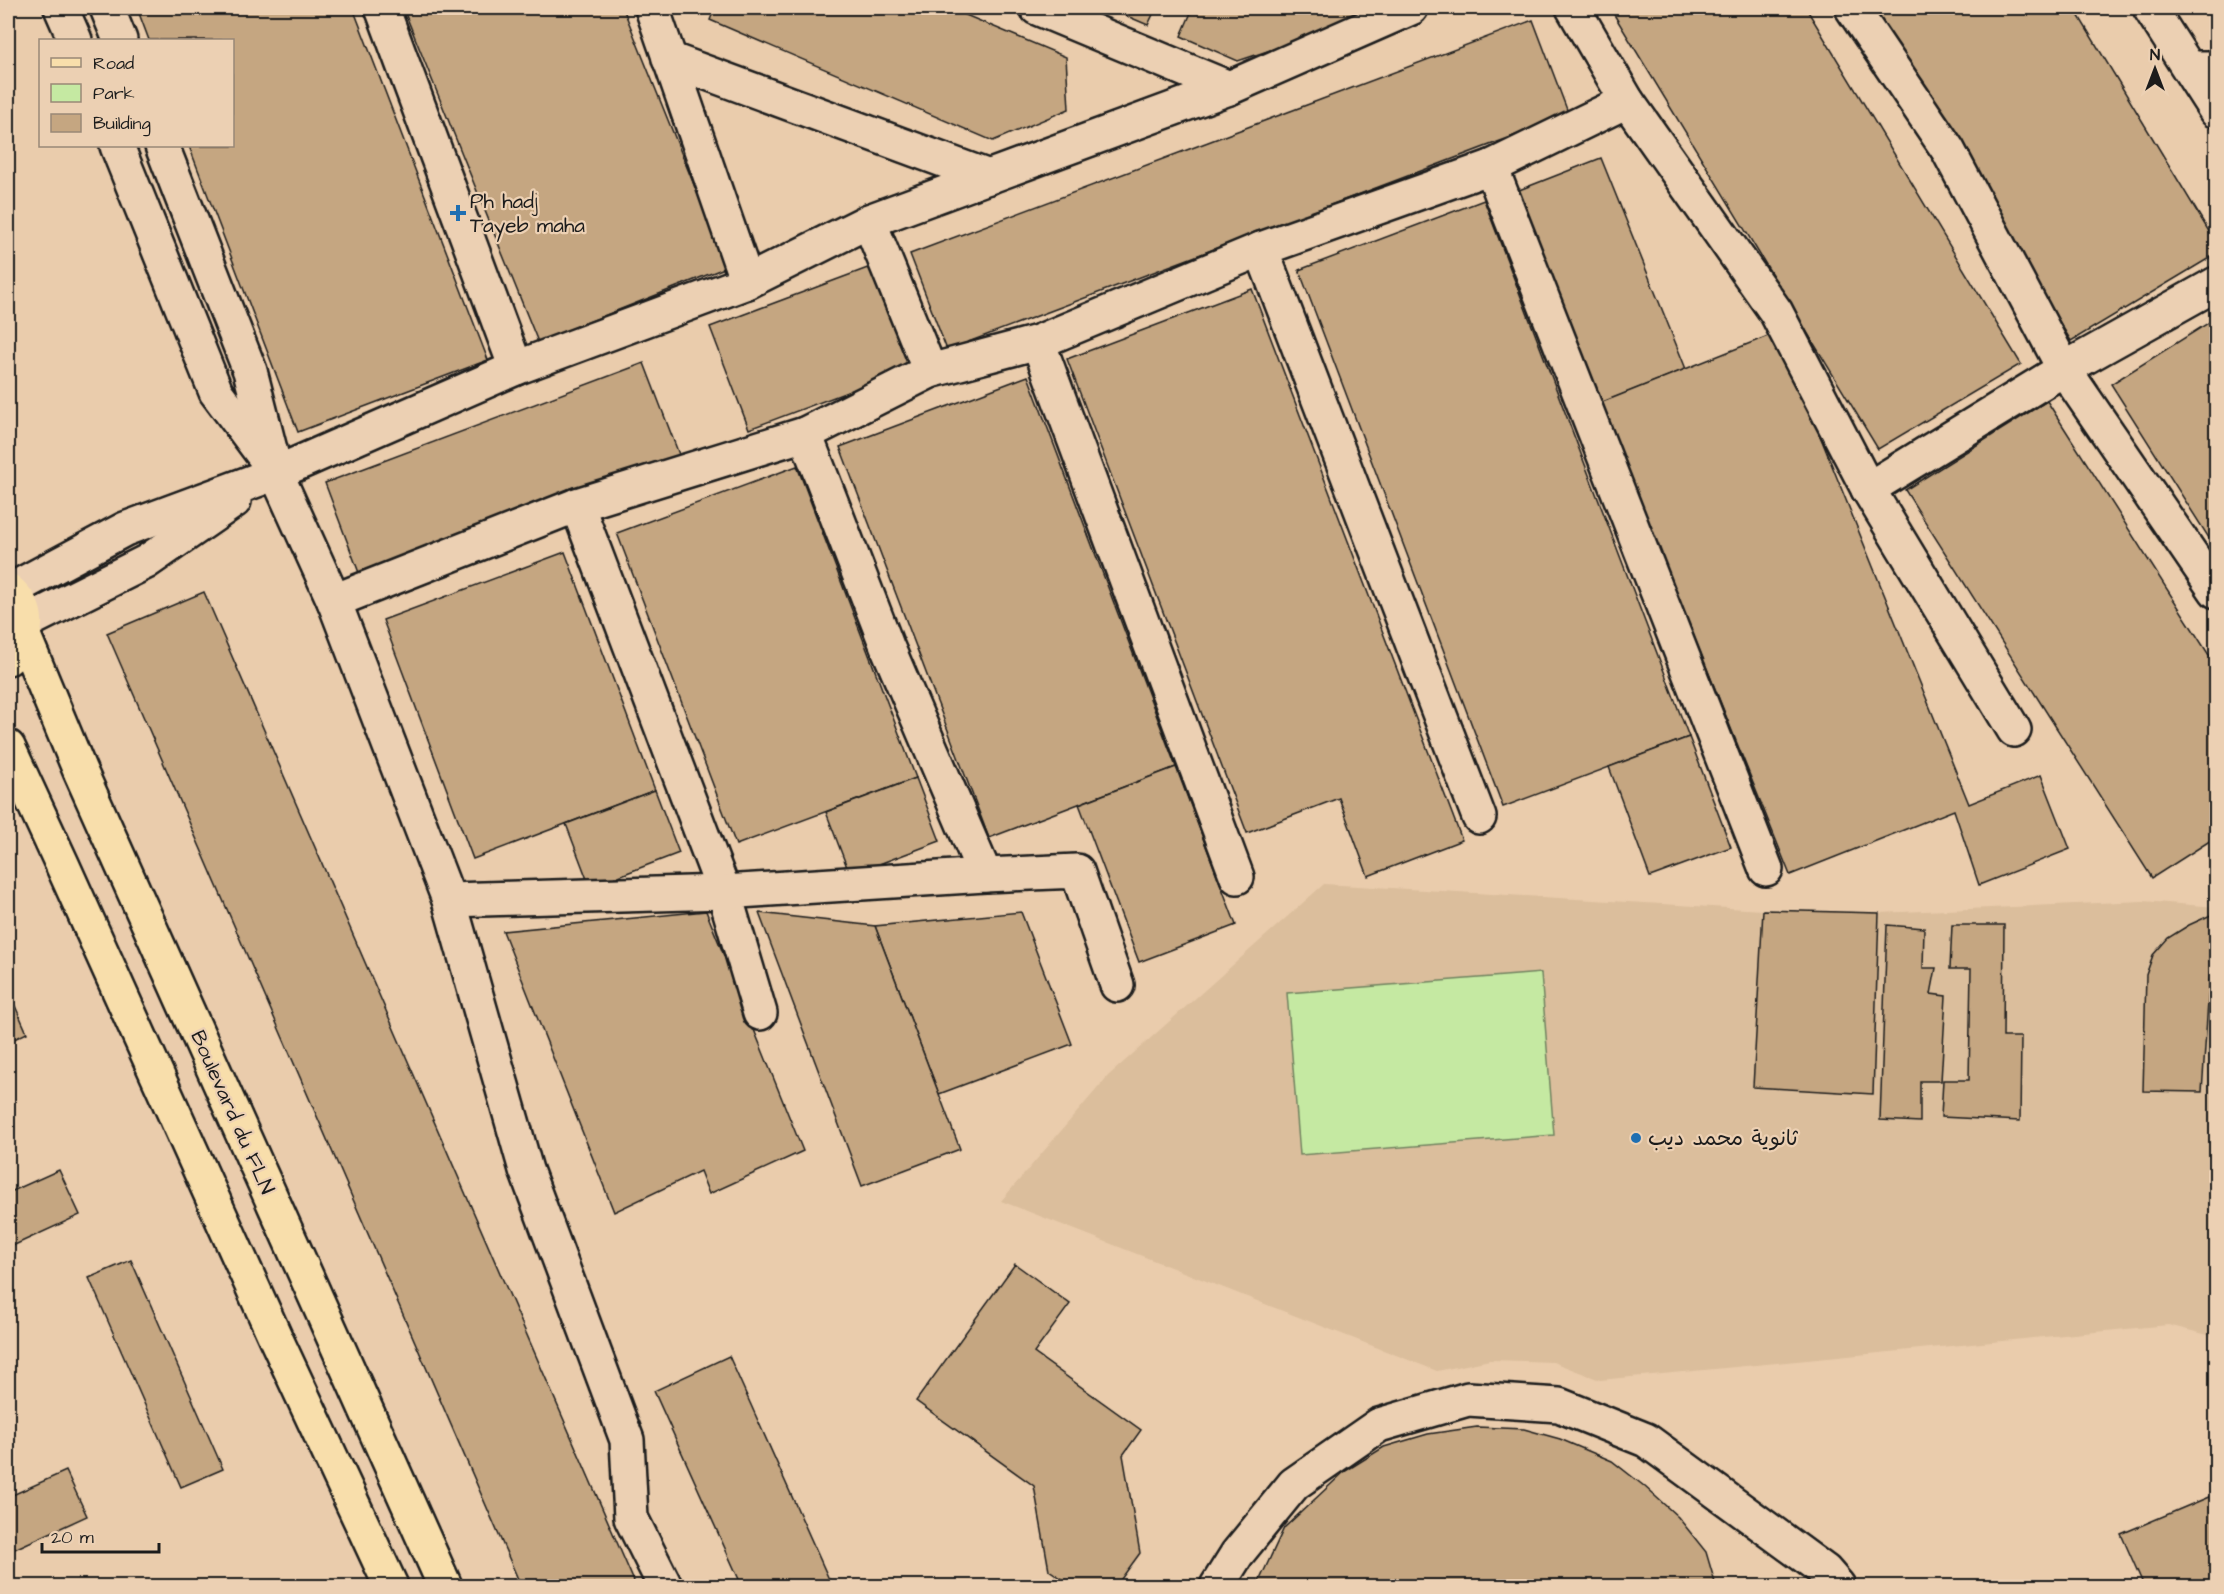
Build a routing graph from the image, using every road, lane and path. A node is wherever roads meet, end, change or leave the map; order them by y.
1 (61, 8) edge
2 (108, 8) edge
3 (382, 8) edge
4 (652, 8) edge
5 (1037, 8) edge
6 (1411, 8) edge
7 (1574, 8) edge
8 (1852, 8) edge
9 (2150, 8) edge
10 (75, 39) edge
11 (120, 39) edge
12 (669, 59) junction
13 (2204, 68) edge
14 (1229, 88) junction
15 (1627, 101) junction
16 (2217, 111) edge
17 (117, 147) edge
18 (162, 147) edge
19 (1491, 167) junction
20 (989, 177) junction
21 (869, 221) junction
22 (1261, 249) junction
23 (747, 282) junction
24 (2217, 284) edge
25 (1038, 342) junction
26 (516, 368) junction
27 (2064, 369) junction
28 (930, 371) junction
29 (806, 435) junction
30 (276, 473) junction
31 (1868, 489) junction
32 (578, 505) junction
33 (8, 591) edge
34 (2217, 591) edge
35 (334, 601) junction
36 (19, 638) edge
37 (2014, 730) dead end
38 (8, 747) edge
39 (1479, 817) dead end
40 (1766, 869) dead end
41 (986, 875) junction
42 (1237, 877) dead end
43 (724, 892) junction
44 (449, 900) junction
45 (1117, 984) dead end
46 (760, 1013) dead end
47 (391, 1587) edge
48 (445, 1587) edge
49 (665, 1587) edge
50 (1217, 1587) edge
51 (1838, 1587) edge

1 - 10 street
2 - 11 street
3 - 26 street
4 - 12 street
5 - 14 street
6 - 14 street
7 - 15 street
8 - 27 street
9 - 13 street
12 - 20 street
12 - 23 street
13 - 16 street
14 - 20 street
15 - 19 street
15 - 31 street
17 - 30 street
18 - 30 street
19 - 22 street
19 - 40 street
20 - 21 street
21 - 23 street
21 - 28 street
22 - 25 street
22 - 39 street
23 - 26 street
24 - 27 street
25 - 28 street
25 - 42 street
26 - 30 street
27 - 31 street
27 - 34 street
28 - 29 street
29 - 32 street
29 - 41 street
30 - 33 street
30 - 35 street
30 - 36 street
31 - 37 street
32 - 35 street
32 - 43 street
33 - 36 main road, Boulevard du FLN
35 - 44 street
36 - 48 main road, Boulevard du FLN
38 - 47 main road
41 - 43 street
41 - 45 street
43 - 44 street
43 - 46 street
44 - 49 street
50 - 51 street

